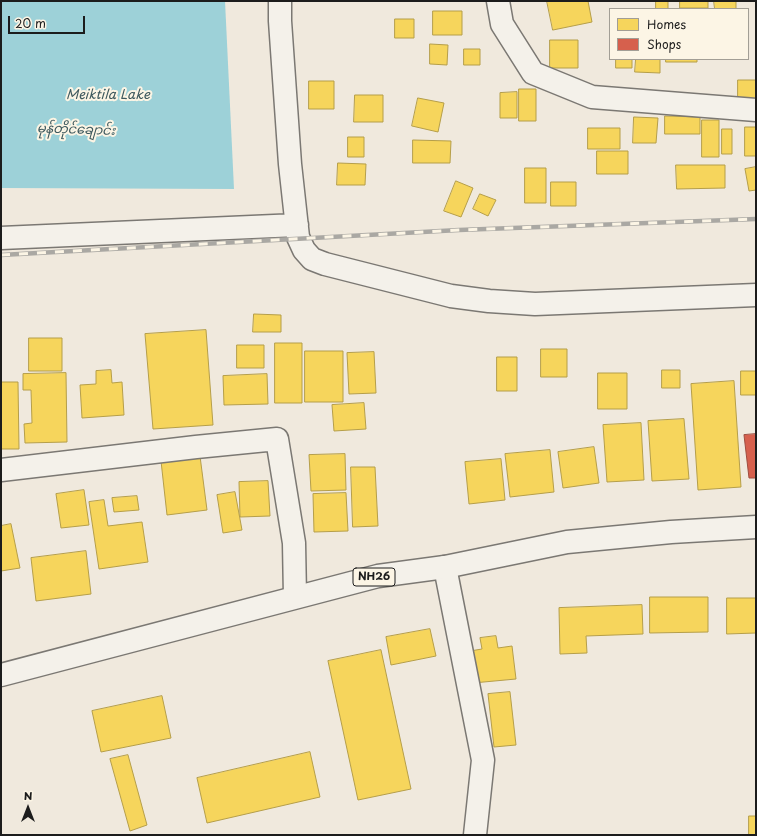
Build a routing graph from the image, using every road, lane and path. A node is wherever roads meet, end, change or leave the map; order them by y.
1 (280, 1) edge
2 (498, 1) edge
3 (756, 110) edge
4 (297, 224) junction
5 (1, 238) edge
6 (756, 295) edge
7 (1, 470) edge
8 (756, 527) edge
9 (445, 567) junction
10 (295, 597) junction
11 (1, 675) edge
12 (475, 835) edge

1 - 4 main road
2 - 3 main road
4 - 5 main road
4 - 6 main road
7 - 10 main road
8 - 9 main road, NH26
9 - 10 main road, NH26
9 - 12 main road
10 - 11 main road, NH26

